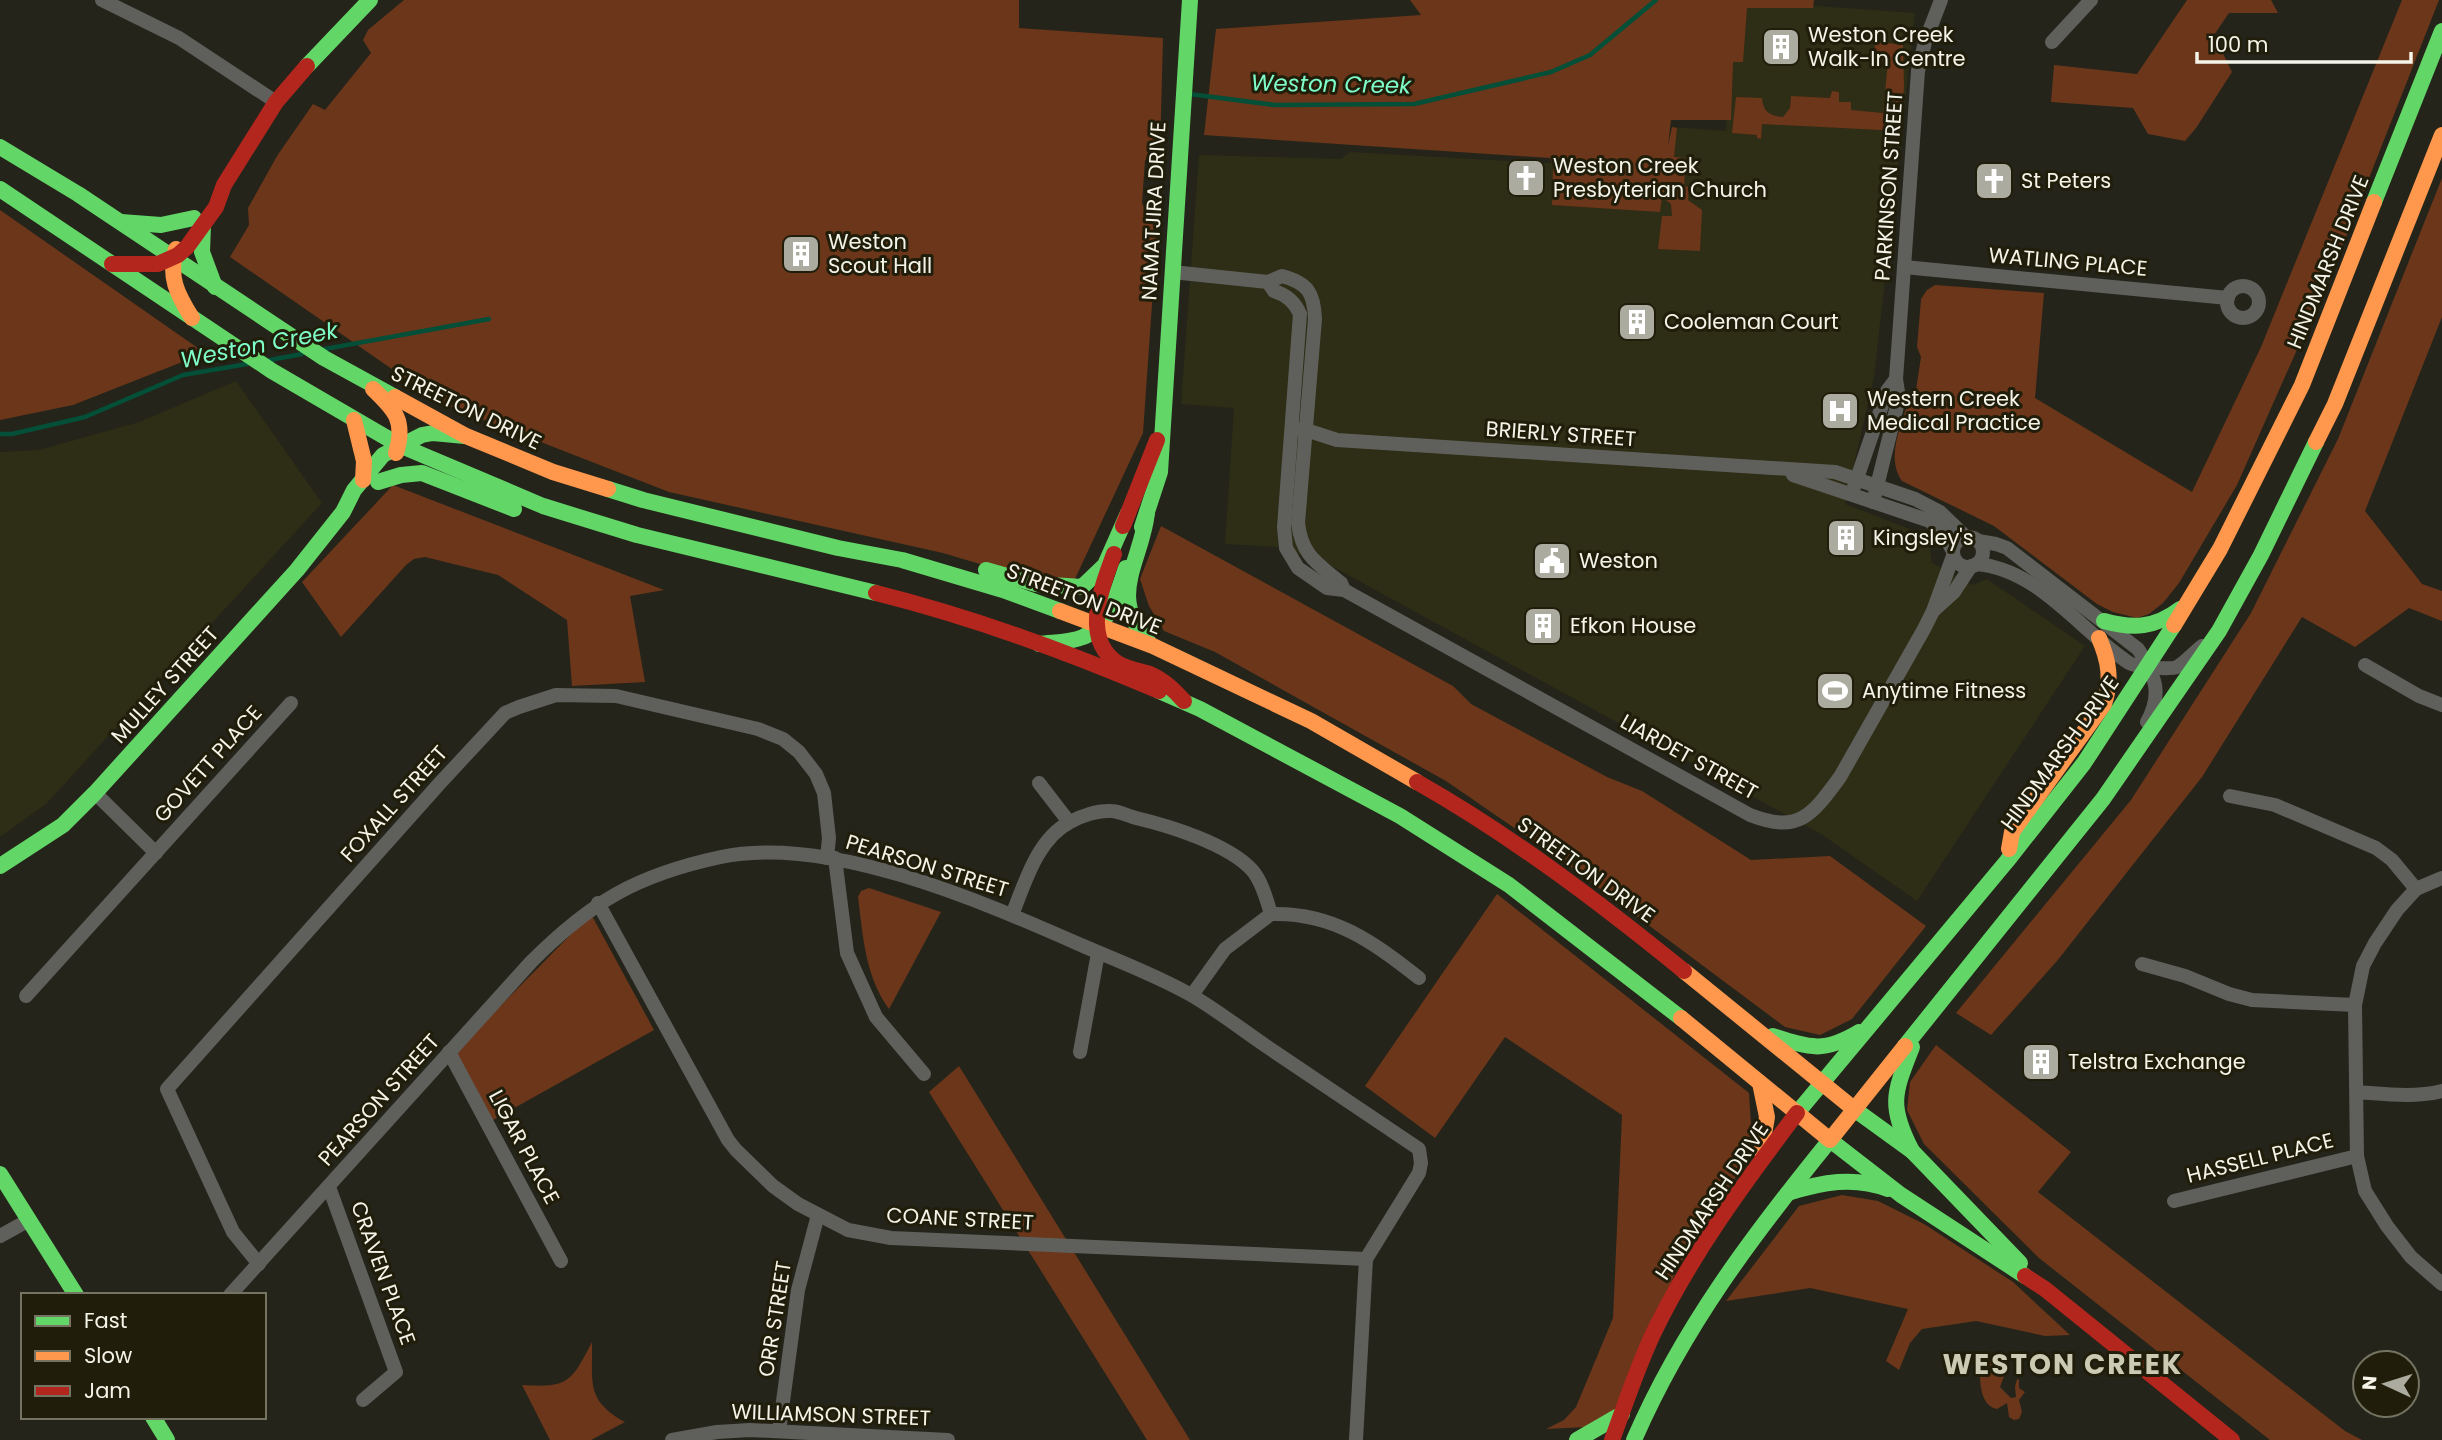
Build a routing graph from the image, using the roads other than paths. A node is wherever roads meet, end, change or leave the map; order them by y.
1 (102, 0) edge
2 (370, 0) edge
3 (1190, 0) edge
4 (1941, 0) edge
5 (2091, 0) edge
6 (2442, 31) edge
7 (2052, 42) dead end
8 (276, 102) junction
9 (2442, 135) edge
10 (0, 147) edge
11 (0, 189) edge
12 (119, 222) junction
13 (199, 222) junction
14 (173, 258) junction
15 (112, 264) junction
16 (1904, 267) junction
17 (1172, 272) junction
18 (1268, 282) junction
19 (215, 286) junction
20 (2228, 298) dead end
21 (193, 319) junction
22 (1896, 379) junction
23 (366, 382) junction
24 (354, 420) junction
25 (1163, 425) junction
26 (1299, 429) junction
27 (466, 436) junction
28 (1337, 440) junction
29 (399, 445) junction
30 (1297, 450) junction
31 (1782, 470) junction
32 (1855, 479) junction
33 (370, 481) junction
34 (1877, 486) junction
35 (1852, 495) junction
36 (1873, 502) junction
37 (543, 506) junction
38 (1128, 513) junction
39 (1147, 513) junction
40 (1972, 539) junction
41 (1953, 553) junction
42 (902, 560) junction
43 (1974, 565) junction
44 (2188, 602) junction
45 (1933, 611) junction
46 (2104, 621) junction
47 (1098, 624) junction
48 (2219, 631) junction
49 (2099, 638) junction
50 (1039, 644) junction
51 (1153, 646) junction
52 (2365, 665) dead end
53 (2149, 666) junction
54 (1185, 702) junction
55 (291, 703) dead end
56 (2442, 705) edge
57 (1039, 783) dead end
58 (2115, 783) junction
59 (95, 793) junction
60 (2230, 796) dead end
61 (1069, 822) junction
62 (156, 853) junction
63 (831, 858) junction
64 (2007, 862) junction
65 (0, 866) edge
66 (2442, 878) edge
67 (2416, 889) junction
68 (598, 903) junction
69 (1271, 914) junction
70 (1012, 915) junction
71 (1098, 953) junction
72 (2143, 964) dead end
73 (1419, 978) dead end
74 (1192, 995) junction
75 (26, 996) dead end
76 (2355, 1004) junction
77 (1868, 1026) junction
78 (1921, 1026) junction
79 (1761, 1033) junction
80 (449, 1052) junction
81 (1080, 1052) dead end
82 (924, 1074) dead end
83 (1822, 1082) junction
84 (1760, 1083) junction
85 (2442, 1091) edge
86 (2357, 1092) junction
87 (1854, 1109) junction
88 (1797, 1113) junction
89 (1830, 1140) junction
90 (1912, 1151) junction
91 (2357, 1156) junction
92 (1755, 1169) junction
93 (0, 1174) edge
94 (329, 1187) junction
95 (1787, 1194) junction
96 (1901, 1195) junction
97 (2174, 1201) dead end
98 (818, 1215) junction
99 (29, 1220) junction
100 (0, 1236) edge
101 (1366, 1259) junction
102 (561, 1261) dead end
103 (259, 1264) junction
104 (2442, 1284) edge
105 (2045, 1289) junction
106 (75, 1293) edge
107 (232, 1293) edge
108 (1653, 1393) junction
109 (363, 1399) dead end
110 (1622, 1414) junction
111 (154, 1419) edge
112 (779, 1431) junction
113 (167, 1440) edge
114 (672, 1440) edge
115 (948, 1440) edge
116 (1356, 1440) edge
117 (1577, 1440) edge
118 (1612, 1440) edge
119 (1626, 1440) edge
120 (1634, 1440) edge
121 (2232, 1440) edge

1 - 8 street
2 - 8 main road
3 - 17 main road, NAMATJIRA DRIVE
4 - 16 street, PARKINSON STREET
5 - 7 street
6 - 44 main road, HINDMARSH DRIVE
8 - 13 main road
9 - 48 main road
10 - 12 main road, STREETON DRIVE
11 - 15 main road, STREETON DRIVE
12 - 13 main road
12 - 14 main road, STREETON DRIVE
13 - 14 main road
13 - 19 main road
14 - 15 main road
14 - 19 main road, STREETON DRIVE
14 - 21 main road
15 - 21 main road, STREETON DRIVE
16 - 20 street, WATLING PLACE
16 - 22 street, PARKINSON STREET
17 - 18 street
17 - 25 main road, NAMATJIRA DRIVE
18 - 26 street, LIARDET STREET
18 - 26 street, LIARDET STREET
19 - 23 main road, STREETON DRIVE
21 - 24 main road, STREETON DRIVE
22 - 32 street, PARKINSON STREET
22 - 34 street, PARKINSON STREET
23 - 27 main road, STREETON DRIVE
23 - 29 main road
24 - 29 main road, STREETON DRIVE
24 - 33 main road
25 - 38 main road, NAMATJIRA DRIVE
25 - 39 main road, NAMATJIRA DRIVE
26 - 28 street, BRIERLY STREET
26 - 30 street, LIARDET STREET
27 - 29 main road, MULLEY STREET
27 - 42 main road, STREETON DRIVE
28 - 30 street, BRIERLY STREET
28 - 31 street, BRIERLY STREET
29 - 33 main road, MULLEY STREET
29 - 37 main road, STREETON DRIVE
30 - 45 street, LIARDET STREET
31 - 32 street, BRIERLY STREET
31 - 35 street, BRIERLY STREET
32 - 34 street, BRIERLY STREET
32 - 35 street, PARKINSON STREET
33 - 37 main road
33 - 59 main road, MULLEY STREET
34 - 36 street, PARKINSON STREET
34 - 40 street, BRIERLY STREET
35 - 36 street, BRIERLY STREET
36 - 41 street, BRIERLY STREET
37 - 50 main road, STREETON DRIVE
38 - 42 main road
38 - 47 main road, NAMATJIRA DRIVE
39 - 47 main road, NAMATJIRA DRIVE
39 - 51 main road
40 - 41 street
40 - 43 street
40 - 46 street, BRIERLY STREET
41 - 43 street
41 - 45 street, LIARDET STREET
42 - 47 main road, STREETON DRIVE
43 - 45 street, LIARDET STREET
43 - 49 street
44 - 46 main road
44 - 53 main road, HINDMARSH DRIVE
46 - 53 street, BRIERLY STREET
47 - 50 main road, NAMATJIRA DRIVE
47 - 51 main road, STREETON DRIVE
47 - 54 main road, NAMATJIRA DRIVE
48 - 53 street
48 - 58 main road
49 - 53 street
49 - 64 main road
50 - 54 main road, STREETON DRIVE
51 - 79 main road, STREETON DRIVE
52 - 56 street
53 - 58 street
53 - 64 main road, HINDMARSH DRIVE
54 - 84 main road, STREETON DRIVE
55 - 62 street, GOVETT PLACE
57 - 61 street
58 - 78 main road
59 - 62 street, GOVETT PLACE
59 - 65 main road, MULLEY STREET
60 - 67 street
61 - 69 street
61 - 70 street
62 - 75 street, GOVETT PLACE
63 - 68 street, PEARSON STREET
63 - 70 street, PEARSON STREET
63 - 82 street
63 - 103 street, FOXALL STREET
64 - 77 main road, HINDMARSH DRIVE
66 - 67 street
67 - 76 street
68 - 80 street, PEARSON STREET
68 - 98 street, COANE STREET
69 - 73 street
69 - 74 street
70 - 71 street, PEARSON STREET
71 - 74 street, PEARSON STREET
71 - 81 street
72 - 76 street
74 - 101 street, PEARSON STREET
76 - 86 street
77 - 79 main road
77 - 83 main road, HINDMARSH DRIVE
78 - 87 main road
78 - 90 main road
79 - 83 main road, STREETON DRIVE
80 - 94 street, PEARSON STREET
80 - 102 street, LIGAR PLACE
83 - 87 main road, STREETON DRIVE
83 - 88 main road, HINDMARSH DRIVE
84 - 88 main road, STREETON DRIVE
84 - 92 main road
85 - 86 street
86 - 91 street
87 - 89 main road
87 - 90 main road, STREETON DRIVE
88 - 89 main road, STREETON DRIVE
88 - 92 main road, HINDMARSH DRIVE
89 - 95 main road
89 - 96 main road, STREETON DRIVE
90 - 105 main road, STREETON DRIVE
91 - 97 street, HASSELL PLACE
91 - 104 street
92 - 110 main road, HINDMARSH DRIVE
93 - 99 main road
94 - 103 street, PEARSON STREET
94 - 109 street, CRAVEN PLACE
95 - 96 main road
95 - 108 main road
96 - 105 main road, STREETON DRIVE
98 - 101 street, COANE STREET
98 - 112 street, ORR STREET
99 - 100 street
99 - 106 main road
101 - 116 street, PEARSON STREET
103 - 107 street, PEARSON STREET
105 - 121 main road, STREETON DRIVE
108 - 119 street
108 - 120 main road
110 - 117 main road
110 - 118 main road, HINDMARSH DRIVE
111 - 113 main road
112 - 114 street, WILLIAMSON STREET
112 - 115 street, WILLIAMSON STREET

